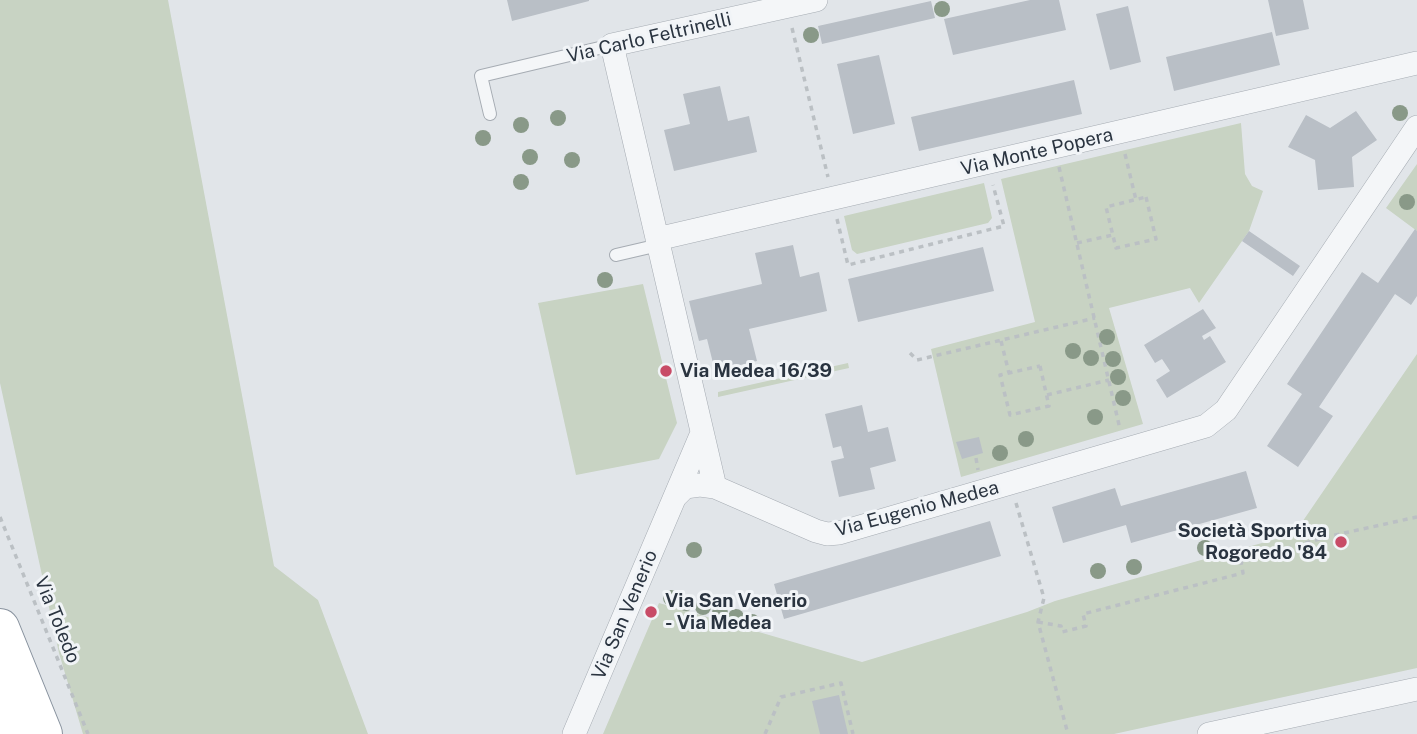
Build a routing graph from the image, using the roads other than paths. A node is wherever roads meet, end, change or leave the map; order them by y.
1 (816, 0) edge
2 (611, 45) junction
3 (1417, 63) edge
4 (490, 114) dead end
5 (1417, 127) edge
6 (658, 242) junction
7 (616, 255) dead end
8 (702, 433) junction
9 (715, 487) junction
10 (676, 496) junction
11 (0, 628) edge
12 (1417, 689) edge
13 (0, 696) edge
14 (9, 734) edge
15 (43, 734) edge
16 (574, 734) edge
17 (1209, 734) edge

1 - 2 street, Via Carlo Feltrinelli
2 - 4 lane, Via Carlo Feltrinelli
2 - 6 street
3 - 6 street, Via Monte Popera
5 - 9 street, Via Eugenio Medea
6 - 7 lane
6 - 8 street
8 - 9 street
8 - 10 street, Via San Venerio
9 - 10 street
10 - 16 street, Via San Venerio
11 - 15 highway
12 - 17 street
13 - 14 highway

